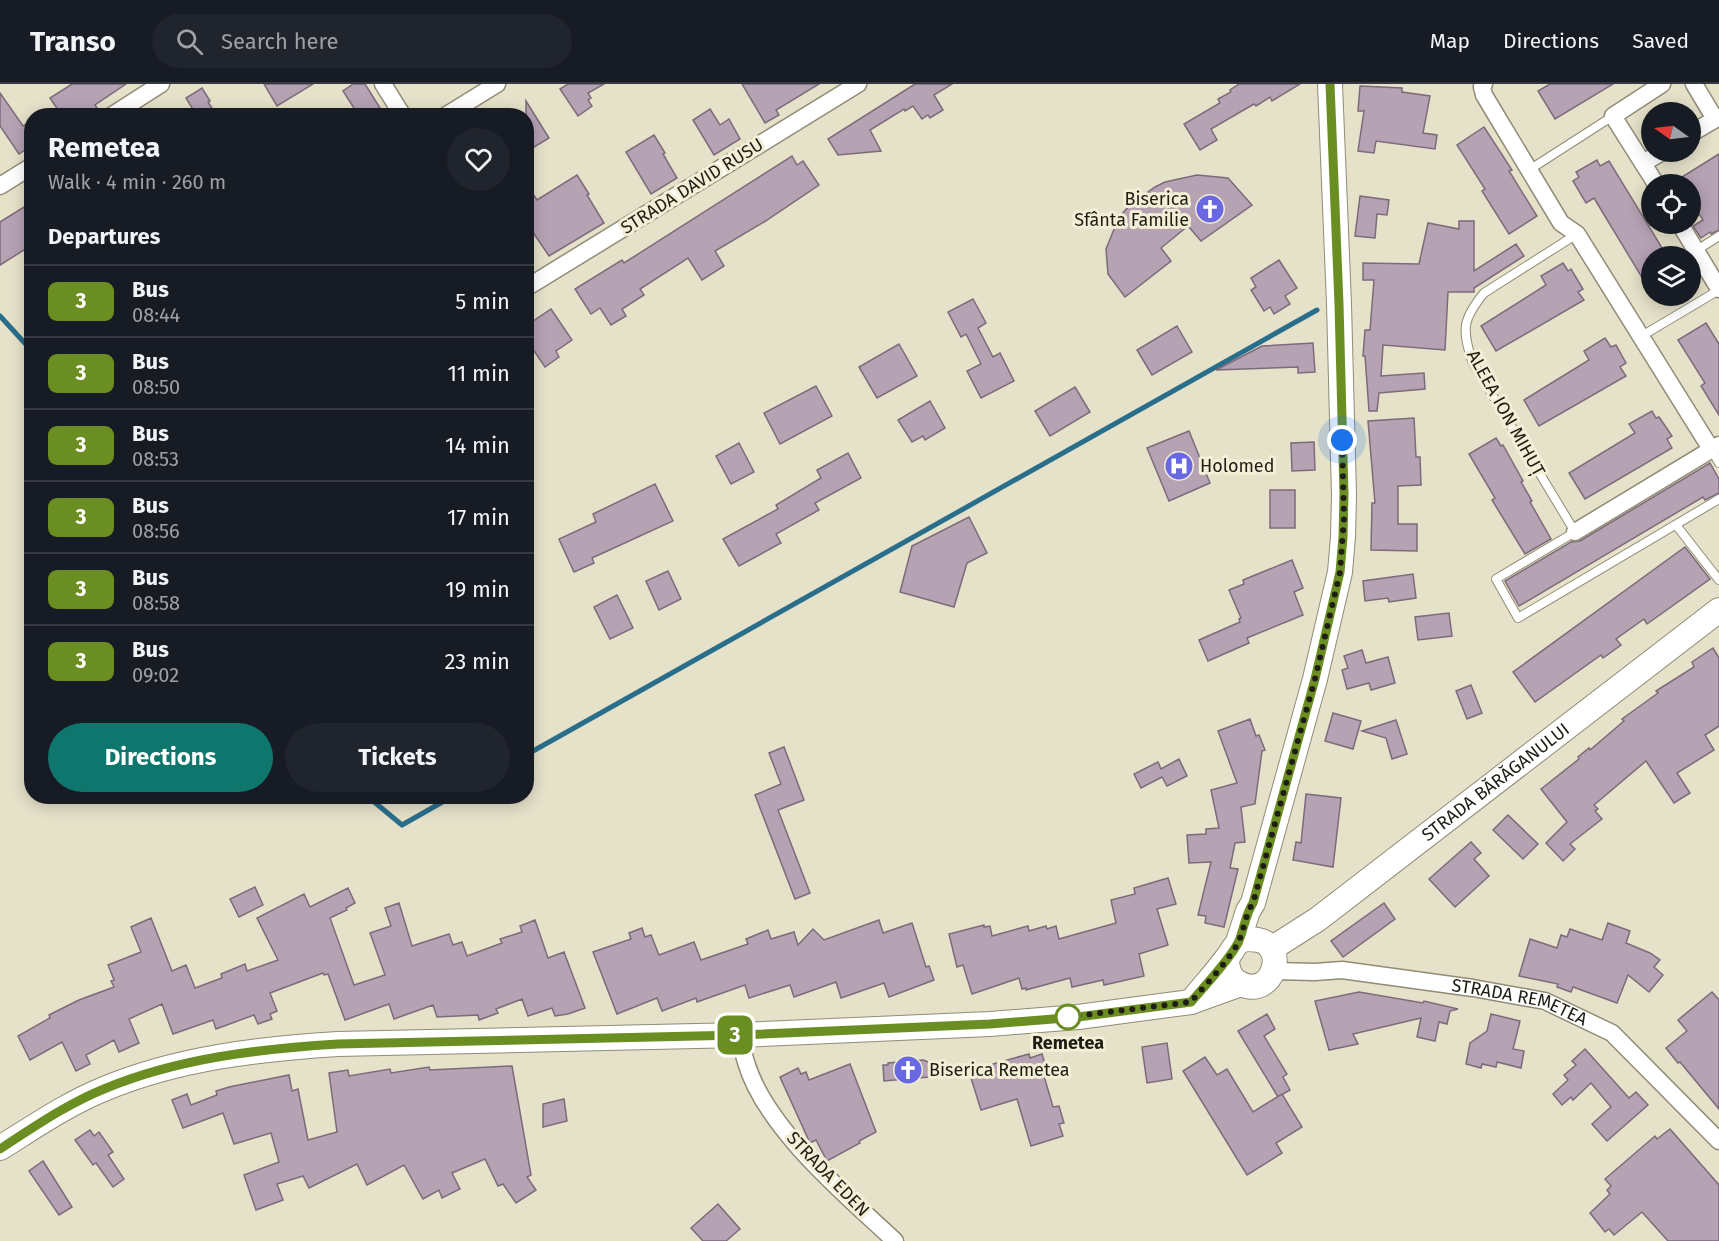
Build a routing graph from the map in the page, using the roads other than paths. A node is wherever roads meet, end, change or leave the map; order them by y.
1 (161, 84) edge
2 (383, 84) edge
3 (497, 84) edge
4 (858, 84) edge
5 (1330, 84) edge
6 (1484, 84) edge
7 (1662, 84) edge
8 (1694, 84) edge
9 (124, 108) edge
10 (398, 108) edge
11 (458, 108) edge
12 (1613, 116) junction
13 (1717, 118) edge
14 (1701, 127) edge
15 (1643, 163) joint
16 (1529, 170) junction
17 (24, 171) edge
18 (1650, 174) edge
19 (0, 186) edge
20 (1577, 234) junction
21 (1719, 236) edge
22 (1701, 247) edge
23 (1701, 257) edge
24 (534, 283) edge
25 (1719, 290) edge
26 (1640, 337) junction
27 (1716, 452) edge
28 (1719, 499) edge
29 (1676, 525) junction
30 (1575, 532) junction
31 (1719, 580) edge
32 (1719, 610) edge
33 (1253, 903) junction
34 (1233, 950) junction
35 (1269, 954) junction
36 (1241, 984) junction
37 (1191, 1002) junction
38 (741, 1035) junction
39 (1719, 1141) edge
40 (0, 1149) edge
41 (895, 1241) edge

1 - 9 street
2 - 10 street
3 - 11 street
4 - 24 street, STRADA DAVID RUSU
5 - 33 street
6 - 16 street
7 - 12 street
8 - 13 street
12 - 15 street
12 - 16 lane
13 - 14 street
15 - 18 street
16 - 20 street
17 - 19 street
20 - 26 street
20 - 30 lane, ALEEA ION MIHUȚ
21 - 22 lane
23 - 25 street
25 - 26 lane
26 - 27 street
27 - 30 street
28 - 29 lane
29 - 30 lane
29 - 31 lane
32 - 35 street, STRADA BĂRĂGANULUI
33 - 34 street
33 - 35 street
34 - 35 street
34 - 36 street
34 - 37 street
35 - 36 street
35 - 39 street, STRADA REMETEA
36 - 37 street
37 - 38 street
38 - 40 street
38 - 41 street, STRADA EDEN

